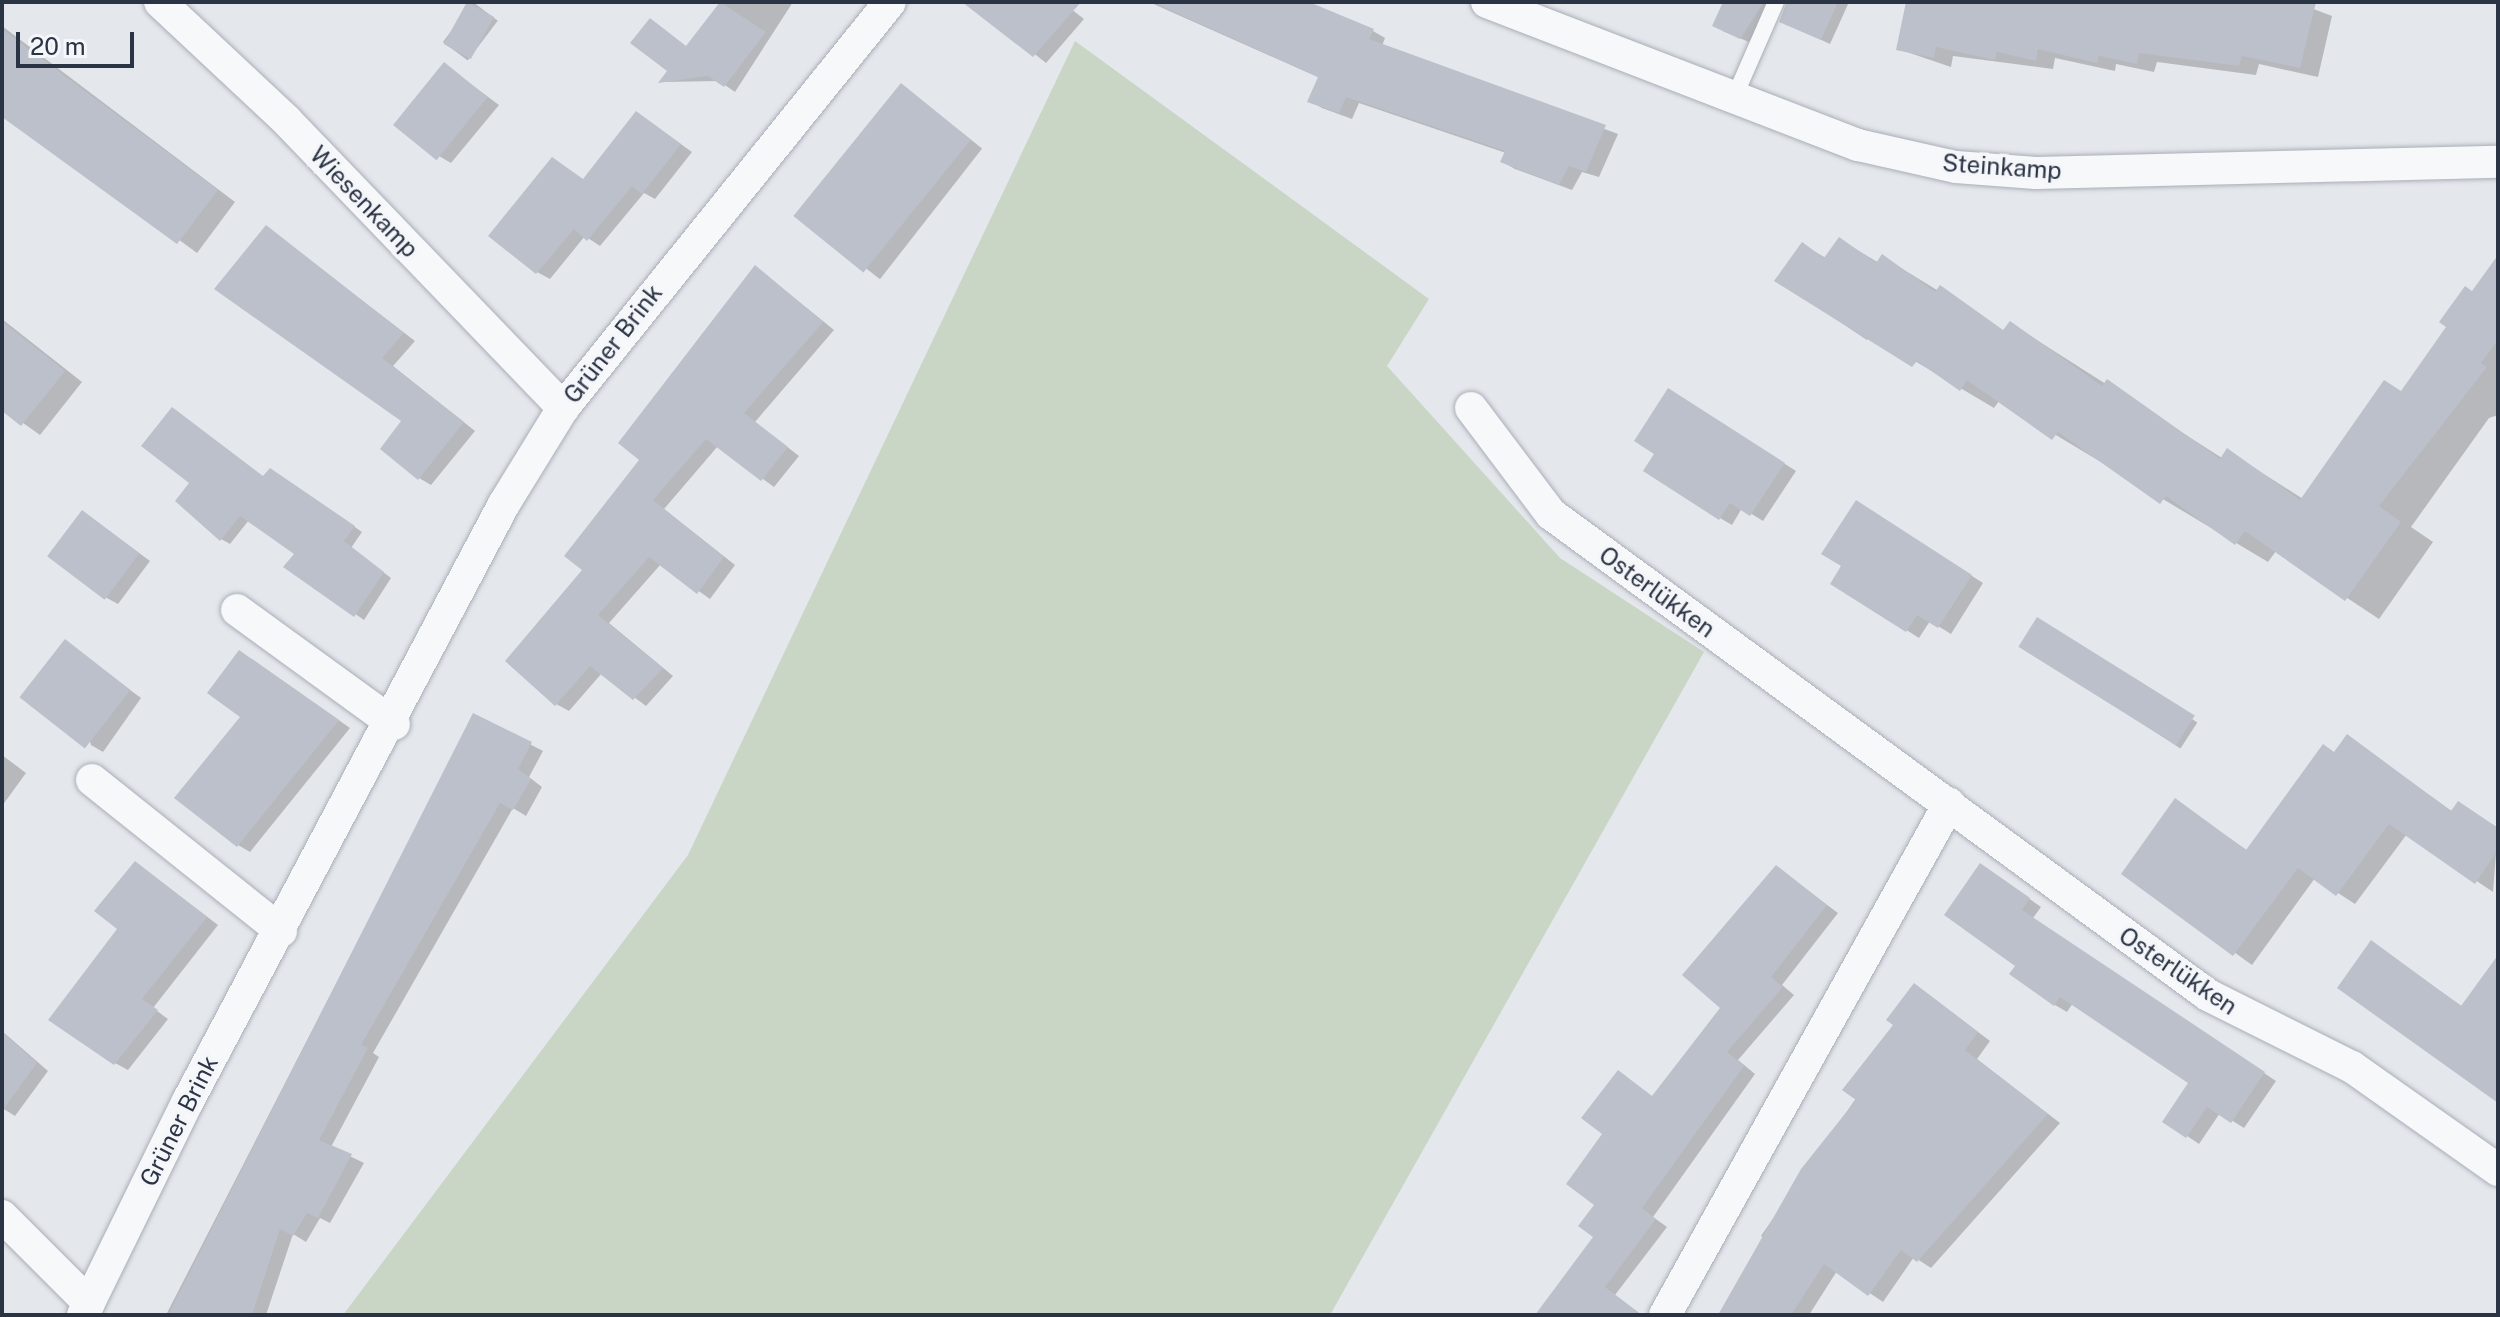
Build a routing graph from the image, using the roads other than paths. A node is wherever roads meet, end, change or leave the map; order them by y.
1 (160, 2) edge
2 (890, 2) edge
3 (1487, 2) edge
4 (1776, 2) edge
5 (1734, 98) junction
6 (2498, 162) edge
7 (563, 408) junction
8 (1471, 408) dead end
9 (237, 610) dead end
10 (394, 724) junction
11 (92, 780) dead end
12 (1949, 804) junction
13 (281, 931) junction
14 (2498, 1170) edge
15 (2, 1216) edge
16 (86, 1309) edge
17 (1665, 1315) edge

1 - 7 street, Wiesenkamp
2 - 7 street, Grüner Brink
3 - 5 street, Steinkamp
4 - 5 lane
5 - 6 street, Steinkamp
7 - 10 street, Grüner Brink
8 - 12 street, Osterlükken
9 - 10 street
10 - 13 street, Grüner Brink
11 - 13 street
12 - 14 street, Osterlükken
12 - 17 street
13 - 16 street, Grüner Brink
15 - 16 street

